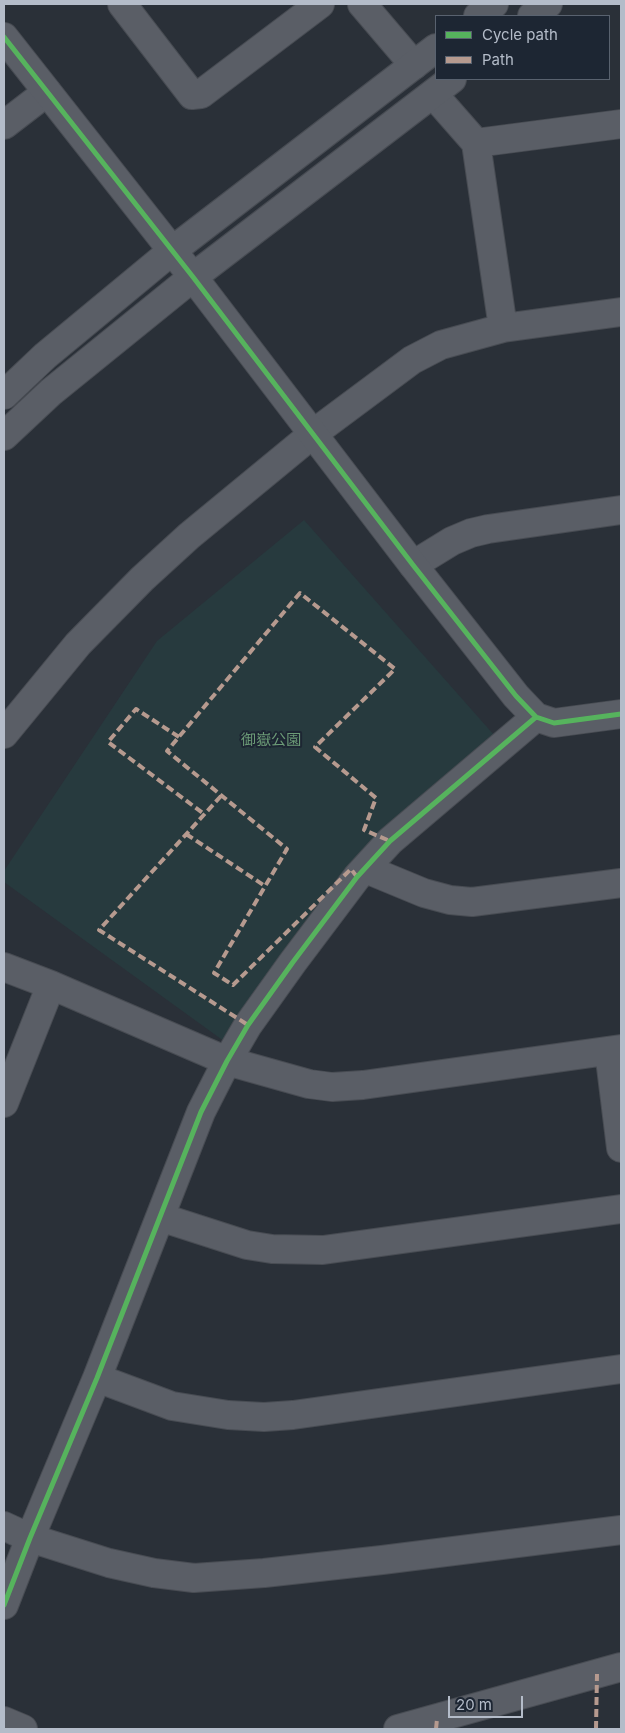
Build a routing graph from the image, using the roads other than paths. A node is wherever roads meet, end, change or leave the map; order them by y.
1 (122, 4) edge
2 (320, 4) edge
3 (362, 4) edge
4 (494, 4) edge
5 (548, 4) edge
6 (479, 15) edge
7 (533, 15) edge
8 (4, 37) edge
9 (435, 49) edge
10 (414, 65) junction
11 (442, 86) edge
12 (47, 92) junction
13 (621, 124) edge
14 (4, 125) edge
15 (476, 143) junction
16 (173, 250) junction
17 (193, 277) junction
18 (621, 312) edge
19 (503, 328) junction
20 (4, 395) edge
21 (314, 433) junction
22 (4, 436) edge
23 (621, 510) edge
24 (413, 565) junction
25 (621, 714) edge
26 (536, 717) junction
27 (4, 734) edge
28 (366, 869) junction
29 (621, 883) edge
30 (4, 967) edge
31 (51, 985) junction
32 (615, 1050) edge
33 (227, 1061) junction
34 (4, 1103) edge
35 (621, 1148) edge
36 (621, 1209) edge
37 (160, 1217) junction
38 (621, 1369) edge
39 (97, 1378) junction
40 (4, 1526) edge
41 (621, 1530) edge
42 (30, 1538) junction
43 (4, 1605) edge
44 (621, 1667) edge
45 (4, 1721) edge
46 (23, 1729) edge
47 (398, 1729) edge

1 - 2 street
3 - 10 street
4 - 6 street
5 - 7 street
8 - 12 street
9 - 10 street
10 - 16 street
11 - 15 street
11 - 17 street
12 - 14 street
12 - 16 street
13 - 15 street
15 - 19 street
16 - 17 street
16 - 20 street
17 - 21 street
17 - 22 street
18 - 19 street
19 - 21 street
21 - 24 street
21 - 27 street
23 - 24 street
24 - 26 street
25 - 26 street
26 - 28 street
28 - 29 street
28 - 33 street
30 - 31 street
31 - 33 street
31 - 34 street
32 - 33 street
32 - 35 street
33 - 37 street
36 - 37 street
37 - 39 street
38 - 39 street
39 - 42 street
40 - 42 street
41 - 42 street
42 - 43 street
44 - 47 street
45 - 46 street

